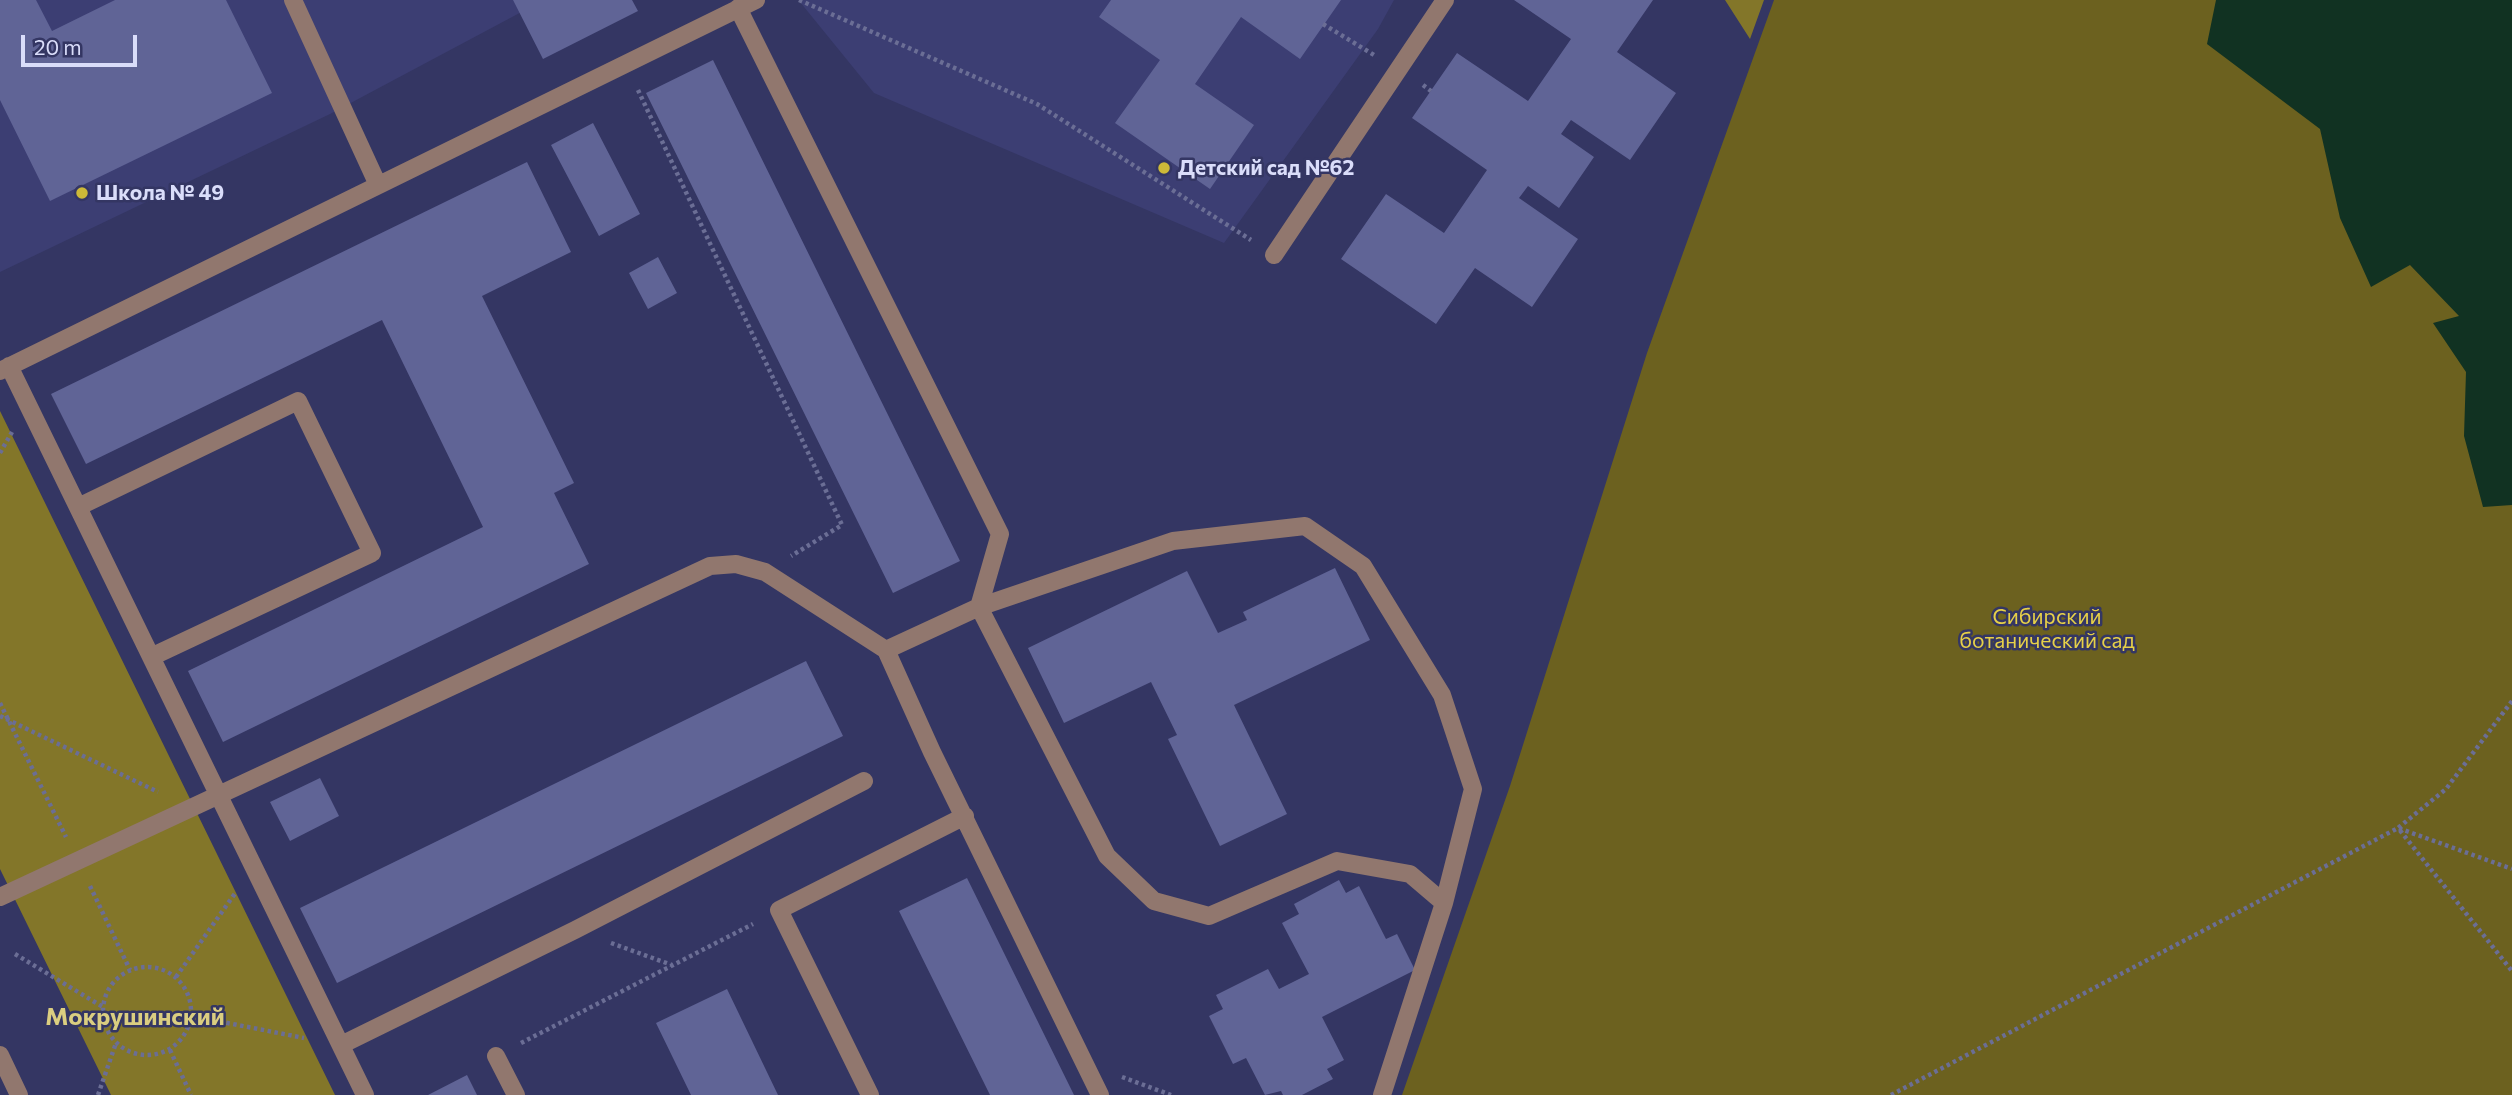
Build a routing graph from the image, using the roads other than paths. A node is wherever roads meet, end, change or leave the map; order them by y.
1 (293, 0) edge
2 (756, 0) edge
3 (1445, 0) edge
4 (738, 8) junction
5 (378, 186) junction
6 (1274, 255) road end
7 (5, 369) edge
8 (78, 507) junction
9 (979, 607) junction
10 (886, 650) junction
11 (151, 657) junction
12 (864, 781) dead end
13 (219, 797) junction
14 (965, 816) junction
15 (0, 897) edge
16 (1444, 903) junction
17 (341, 1045) junction
18 (0, 1055) edge
19 (496, 1056) road end
20 (4, 1074) edge
21 (19, 1095) edge
22 (365, 1095) edge
23 (516, 1095) edge
24 (870, 1095) edge
25 (1100, 1095) edge
26 (1382, 1095) edge

1 - 5 street
2 - 4 street
3 - 6 street
4 - 5 street
4 - 9 street
5 - 7 street
7 - 8 street
8 - 11 street
8 - 11 street
9 - 10 street
9 - 16 street
9 - 16 street
10 - 13 street
10 - 14 street
11 - 13 street
12 - 17 street
13 - 15 street
13 - 17 street
14 - 24 street
14 - 25 street
16 - 26 street
17 - 22 street
18 - 20 street
19 - 23 street
20 - 21 street

